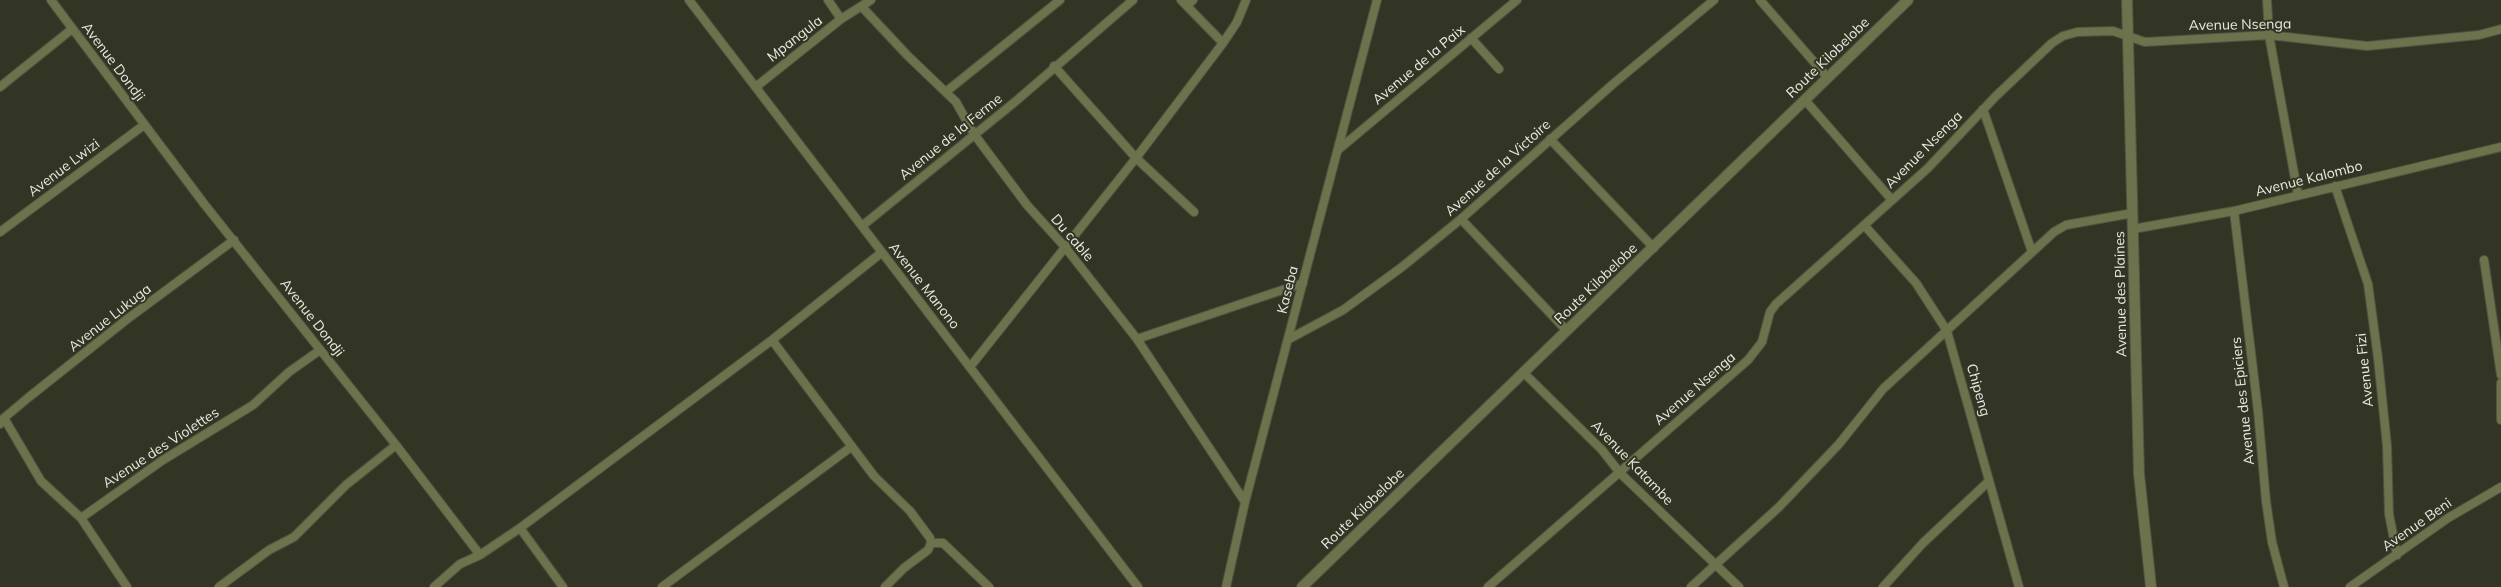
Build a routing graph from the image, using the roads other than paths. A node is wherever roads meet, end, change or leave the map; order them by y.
1 (51, 0) edge
2 (689, 0) edge
3 (828, 0) edge
4 (871, 0) edge
5 (1060, 0) edge
6 (1133, 0) edge
7 (1181, 0) edge
8 (1246, 0) edge
9 (1376, 0) edge
10 (1518, 0) edge
11 (1714, 0) edge
12 (1760, 0) edge
13 (1908, 0) edge
14 (2127, 0) edge
15 (2267, 0) edge
16 (1190, 3) edge
17 (862, 7) junction
18 (842, 18) junction
19 (2501, 29) edge
20 (72, 30) junction
21 (2269, 35) junction
22 (2129, 37) junction
23 (1471, 38) junction
24 (1223, 43) junction
25 (1054, 66) junction
26 (1499, 69) dead end
27 (1828, 78) junction
28 (756, 86) junction
29 (0, 87) edge
30 (948, 91) junction
31 (1805, 100) junction
32 (1983, 109) junction
33 (144, 125) junction
34 (974, 134) junction
35 (1550, 139) junction
36 (2501, 147) edge
37 (2491, 150) junction
38 (1337, 151) junction
39 (2501, 154) edge
40 (1136, 158) junction
41 (2335, 186) junction
42 (2298, 195) junction
43 (1892, 200) junction
44 (2234, 211) junction
45 (1194, 212) dead end
46 (2133, 213) junction
47 (1461, 219) junction
48 (1864, 225) junction
49 (862, 226) junction
50 (2133, 229) junction
51 (0, 232) edge
52 (234, 240) junction
53 (1065, 247) junction
54 (1654, 248) junction
55 (2032, 252) junction
56 (881, 253) junction
57 (2484, 260) dead end
58 (1303, 283) junction
59 (1567, 331) junction
60 (1947, 331) junction
61 (2498, 332) edge
62 (1137, 339) junction
63 (1289, 339) junction
64 (772, 340) junction
65 (320, 350) junction
66 (970, 367) junction
67 (1524, 373) junction
68 (2501, 376) edge
69 (2501, 383) edge
70 (2, 418) edge
71 (2501, 420) edge
72 (396, 445) junction
73 (851, 447) junction
74 (1620, 473) junction
75 (1988, 482) junction
76 (2501, 487) edge
77 (1245, 502) junction
78 (81, 518) junction
79 (520, 528) junction
80 (931, 543) junction
81 (480, 555) junction
82 (2397, 555) junction
83 (1716, 564) junction
84 (127, 587) edge
85 (219, 587) edge
86 (434, 587) edge
87 (563, 587) edge
88 (662, 587) edge
89 (885, 587) edge
90 (989, 587) edge
91 (1138, 587) edge
92 (1226, 587) edge
93 (1302, 587) edge
94 (1488, 587) edge
95 (1691, 587) edge
96 (1739, 587) edge
97 (1882, 587) edge
98 (2018, 587) edge
99 (2151, 587) edge
100 (2284, 587) edge
101 (2350, 587) edge

1 - 20 street, Avenue Dondji
2 - 28 street, Avenue Manono
3 - 18 street
4 - 17 street, Mpangula
5 - 30 street
6 - 25 street, Avenue de la Ferme
7 - 16 street
8 - 24 street
9 - 38 street, Kaseba
10 - 23 street, Avenue de la Paix
11 - 35 street, Avenue de la Victoire
12 - 27 street
13 - 27 street, Route Kilobelobe
14 - 22 street, Avenue des Plaines
15 - 21 street
16 - 24 street
17 - 18 street, Mpangula
17 - 30 street, Du cable
18 - 28 street, Mpangula
19 - 21 street, Avenue Nsenga
20 - 29 street
20 - 33 street, Avenue Dondji
21 - 22 street, Avenue Nsenga
21 - 42 street
22 - 32 street, Avenue Nsenga
22 - 46 street, Avenue des Plaines
23 - 26 street
23 - 38 street, Avenue de la Paix
24 - 40 street
25 - 34 street, Avenue de la Ferme
25 - 40 street
27 - 31 street, Route Kilobelobe
28 - 49 street, Avenue Manono
30 - 34 street, Du cable
31 - 43 street
31 - 54 street, Route Kilobelobe
32 - 43 street, Avenue Nsenga
32 - 55 street
33 - 51 street, Avenue Lwizi
33 - 52 street, Avenue Dondji
34 - 49 street, Avenue de la Ferme
34 - 53 street, Du cable
35 - 47 street, Avenue de la Victoire
35 - 54 street
36 - 37 street, Avenue Kalombo
37 - 39 street
37 - 41 street, Avenue Kalombo
38 - 58 street, Kaseba
40 - 45 street
40 - 53 street
41 - 42 street, Avenue Kalombo
41 - 82 street, Avenue Fizi
42 - 44 street, Avenue Kalombo
43 - 48 street, Avenue Nsenga
44 - 50 street, Avenue Kalombo
44 - 100 street, Avenue des Epiciers
46 - 50 street, Avenue des Plaines
46 - 55 street
47 - 59 street
47 - 63 street, Avenue de la Victoire
48 - 60 street, Chipeng
48 - 74 street, Avenue Nsenga
49 - 56 street, Avenue Manono
50 - 99 street, Avenue des Plaines
52 - 65 street, Avenue Dondji
52 - 70 street, Avenue Lukuga
53 - 62 street, Du cable
53 - 66 street
54 - 59 street, Route Kilobelobe
55 - 60 street
56 - 64 street
56 - 66 street, Avenue Manono
57 - 61 street
58 - 62 street
58 - 63 street, Kaseba
59 - 67 street, Route Kilobelobe
60 - 75 street, Chipeng
60 - 83 street
61 - 68 street
62 - 77 street, Du cable
63 - 77 street, Kaseba
64 - 73 street
64 - 79 street
65 - 72 street, Avenue Dondji
65 - 78 street, Avenue des Violettes
66 - 91 street, Avenue Manono
67 - 74 street, Avenue Katambe
67 - 93 street, Route Kilobelobe
69 - 71 street
70 - 78 street
72 - 81 street, Avenue Dondji
72 - 85 street
73 - 80 street
73 - 88 street
74 - 83 street, Avenue Katambe
74 - 94 street, Avenue Nsenga
75 - 97 street
75 - 98 street, Chipeng
76 - 82 street, Avenue Beni
77 - 92 street, Kaseba
78 - 84 street
79 - 81 street
79 - 87 street
80 - 89 street
80 - 90 street
81 - 86 street
82 - 101 street, Avenue Beni
83 - 95 street
83 - 96 street, Avenue Katambe

